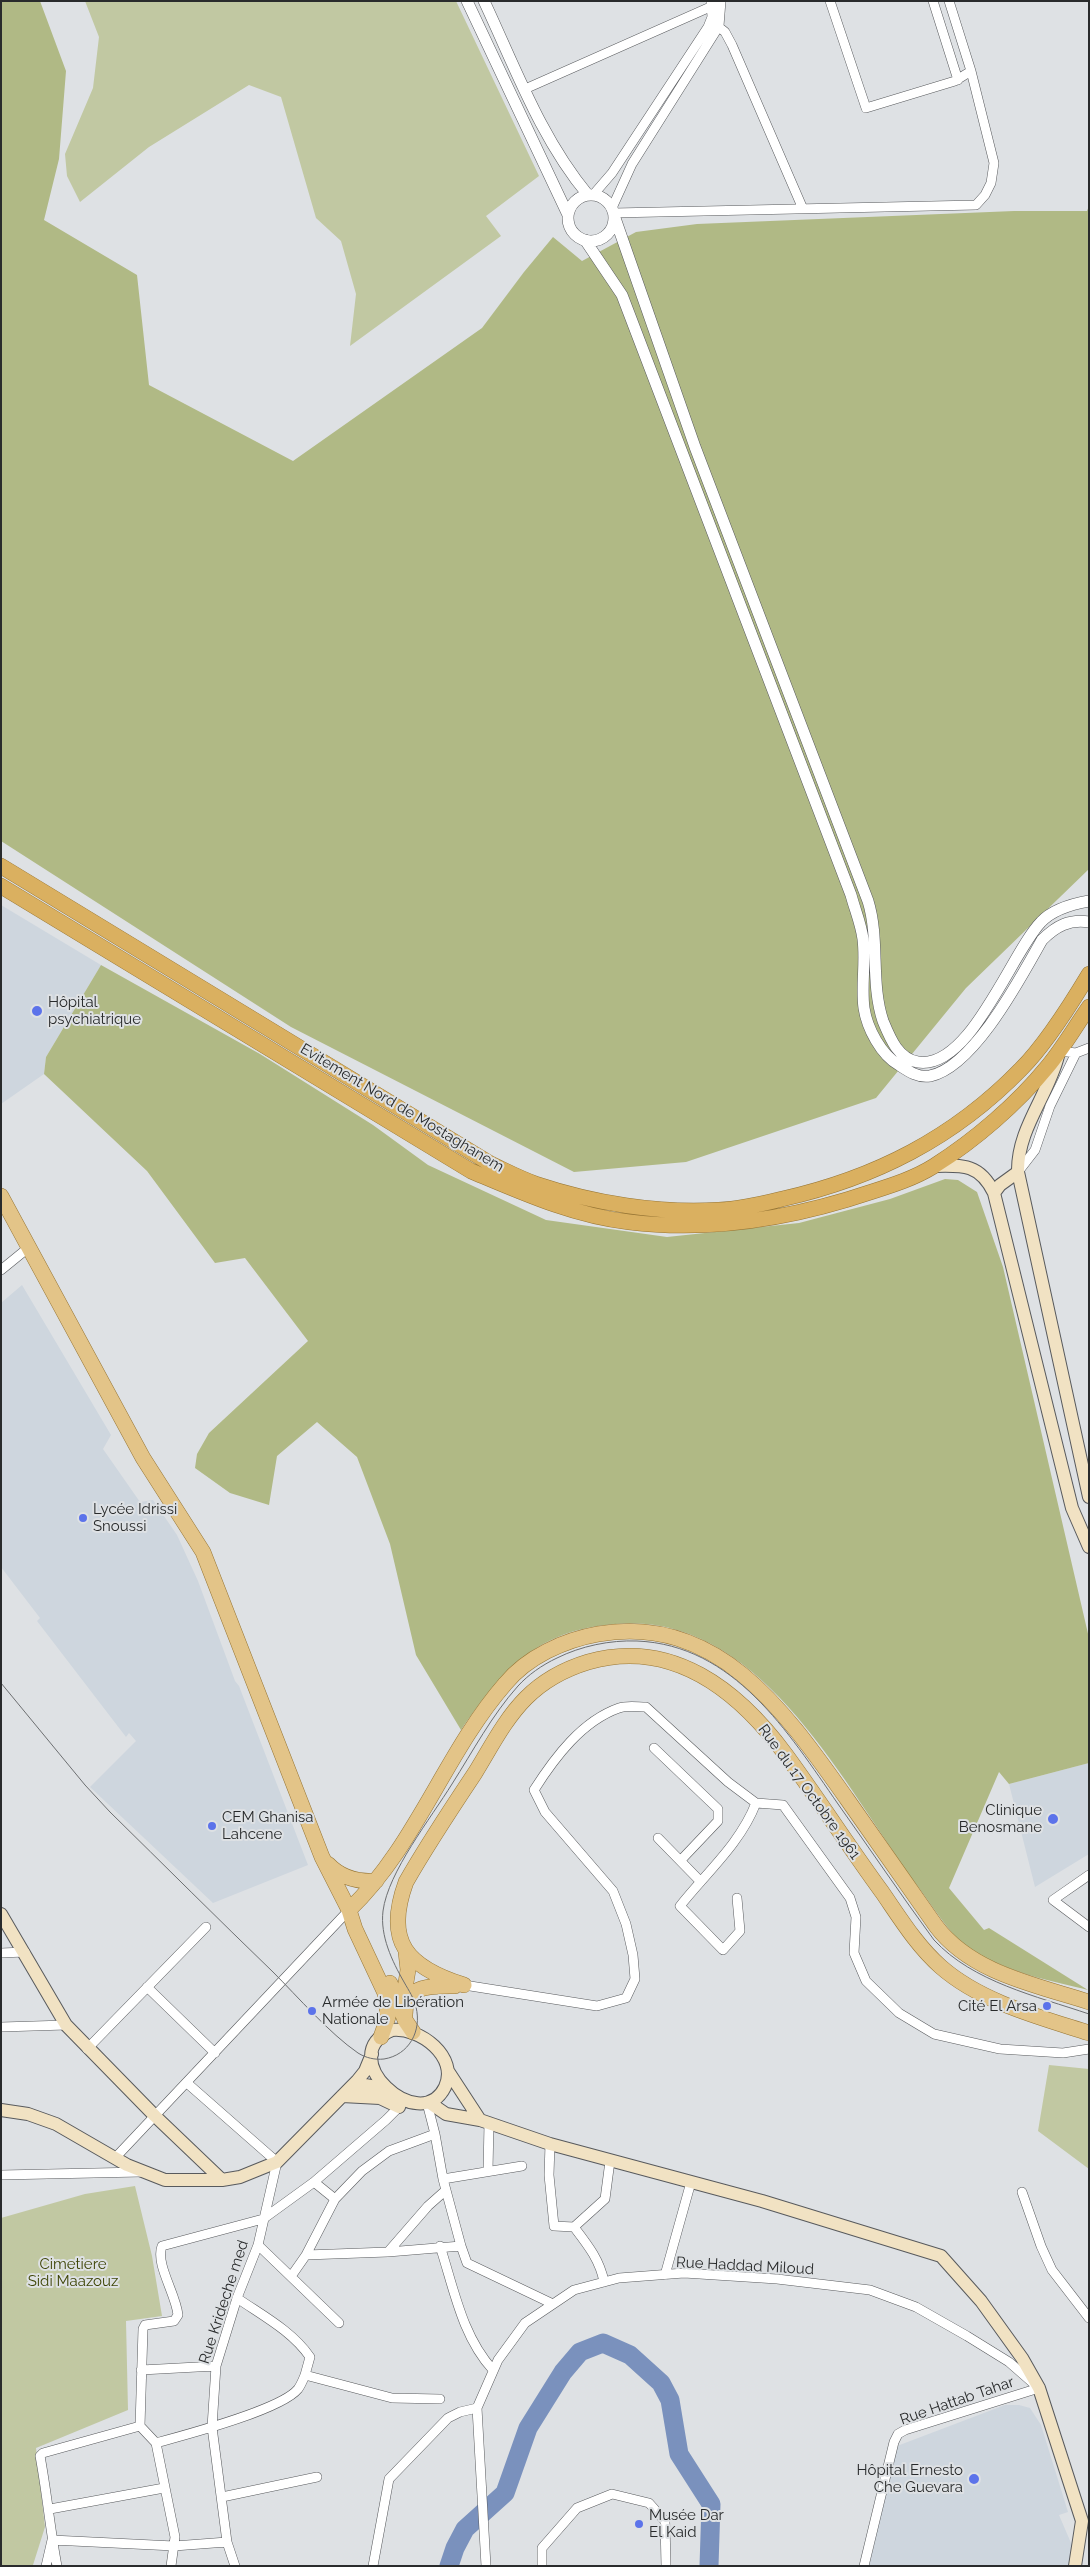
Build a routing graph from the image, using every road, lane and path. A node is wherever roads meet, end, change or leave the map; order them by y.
1 (467, 1) edge
2 (484, 1) edge
3 (830, 1) edge
4 (933, 1) edge
5 (948, 1) edge
6 (718, 2) edge
7 (711, 21) junction
8 (719, 26) junction
9 (971, 71) junction
10 (958, 80) junction
11 (525, 89) junction
12 (590, 195) junction
13 (803, 209) junction
14 (614, 213) junction
15 (568, 215) junction
16 (586, 240) junction
17 (1, 866) edge
18 (1, 886) edge
19 (1089, 901) edge
20 (1089, 922) edge
21 (1089, 974) edge
22 (1089, 1007) edge
23 (1089, 1048) edge
24 (1059, 1051) junction
25 (1076, 1053) junction
26 (934, 1166) junction
27 (1018, 1172) junction
28 (994, 1193) junction
29 (1, 1196) edge
30 (28, 1248) junction
31 (1, 1270) edge
32 (1089, 1498) edge
33 (1088, 1539) edge
34 (654, 1748) dead end
35 (756, 1803) junction
36 (658, 1838) dead end
37 (322, 1857) junction
38 (681, 1860) junction
39 (1089, 1875) edge
40 (376, 1881) junction
41 (700, 1881) junction
42 (738, 1898) dead end
43 (349, 1910) junction
44 (1, 1914) edge
45 (206, 1927) dead end
46 (1089, 1927) edge
47 (1, 1952) edge
48 (25, 1952) junction
49 (406, 1952) junction
50 (464, 1985) junction
51 (147, 1987) junction
52 (1088, 2002) edge
53 (406, 2020) junction
54 (66, 2025) junction
55 (1, 2027) edge
56 (1089, 2033) edge
57 (381, 2037) junction
58 (88, 2049) junction
59 (1089, 2049) edge
60 (215, 2053) junction
61 (372, 2054) junction
62 (448, 2071) junction
63 (188, 2083) junction
64 (388, 2089) junction
65 (342, 2096) junction
66 (402, 2103) junction
67 (428, 2103) junction
68 (1, 2110) edge
69 (155, 2116) junction
70 (484, 2121) junction
71 (435, 2134) junction
72 (550, 2144) junction
73 (115, 2158) junction
74 (610, 2160) junction
75 (276, 2162) junction
76 (522, 2166) dead end
77 (142, 2172) junction
78 (488, 2172) junction
79 (1, 2176) edge
80 (443, 2179) junction
81 (222, 2180) junction
82 (314, 2182) junction
83 (691, 2182) junction
84 (446, 2190) junction
85 (1022, 2192) dead end
86 (335, 2199) junction
87 (263, 2219) junction
88 (574, 2228) junction
89 (258, 2245) junction
90 (440, 2246) junction
91 (461, 2246) junction
92 (388, 2252) junction
93 (306, 2255) junction
94 (665, 2275) junction
95 (292, 2276) junction
96 (604, 2282) junction
97 (237, 2298) junction
98 (553, 2304) junction
99 (1089, 2318) edge
100 (339, 2323) dead end
101 (216, 2366) junction
102 (141, 2370) junction
103 (493, 2370) junction
104 (306, 2375) junction
105 (1039, 2388) junction
106 (440, 2399) dead end
107 (477, 2408) junction
108 (140, 2426) junction
109 (212, 2427) junction
110 (156, 2443) junction
111 (317, 2477) dead end
112 (164, 2488) junction
113 (222, 2497) junction
114 (50, 2509) junction
115 (1082, 2522) junction
116 (1089, 2534) edge
117 (52, 2540) junction
118 (227, 2542) junction
119 (174, 2546) junction
120 (46, 2566) edge
121 (57, 2566) edge
122 (171, 2566) edge
123 (235, 2566) edge
124 (373, 2566) edge
125 (486, 2566) edge
126 (542, 2566) edge
127 (666, 2566) edge
128 (864, 2566) edge
129 (1075, 2566) edge

1 - 15 street
2 - 11 street
3 - 10 street
4 - 10 street
5 - 9 street
6 - 7 street
6 - 8 street
6 - 11 street
7 - 8 street
7 - 12 street
8 - 13 street
8 - 14 street
9 - 10 street
9 - 13 street
11 - 12 street
12 - 14 street
12 - 15 street
13 - 14 street
14 - 16 street
14 - 19 street
15 - 16 street
16 - 20 street
17 - 21 highway, Evitement Nord de Mostaghanem
18 - 26 highway, Evitement Nord de Mostaghanem
22 - 24 highway, Evitement Nord de Mostaghanem
23 - 25 street
24 - 25 street
24 - 26 highway, Evitement Nord de Mostaghanem
24 - 27 main road
25 - 27 street
26 - 28 main road
27 - 28 main road
27 - 32 main road
28 - 33 main road
29 - 30 main road
30 - 31 street
30 - 37 main road
34 - 38 street
35 - 41 street
35 - 50 street
35 - 59 street
36 - 38 street
37 - 40 main road
37 - 43 main road
38 - 41 street
39 - 46 street
40 - 43 main road, Rue du 17 Octobre 1961
40 - 52 main road, Rue du 17 Octobre 1961
41 - 42 street
43 - 53 main road
43 - 57 main road
43 - 60 street
44 - 48 main road
45 - 51 street
47 - 48 street
48 - 54 main road
49 - 50 main road, Rue du 17 Octobre 1961
49 - 53 main road
49 - 56 main road, Rue du 17 Octobre 1961
50 - 53 main road
51 - 58 street
51 - 60 street
53 - 57 main road
53 - 62 main road
54 - 55 street
54 - 58 main road
57 - 61 main road
58 - 69 main road
60 - 63 street
61 - 64 main road
61 - 65 main road
62 - 67 main road
62 - 70 main road
63 - 69 street
63 - 75 street
64 - 65 main road
64 - 66 main road
65 - 66 main road
65 - 75 main road
66 - 67 main road
66 - 82 street
67 - 70 main road
67 - 71 street
68 - 73 main road
69 - 73 street
69 - 81 main road
70 - 72 main road
70 - 78 street
71 - 80 street
71 - 86 street
72 - 74 main road
72 - 88 street
73 - 77 main road
74 - 83 main road
74 - 88 street
75 - 81 main road
75 - 87 street, Rue Krideche med
76 - 78 street
77 - 79 street
77 - 81 main road
78 - 80 street
80 - 84 street
82 - 86 street
82 - 87 street
83 - 94 street
83 - 105 main road
84 - 91 street
84 - 92 street
85 - 99 street
86 - 93 street
87 - 89 street, Rue Krideche med
87 - 102 street
88 - 96 street
89 - 95 street
89 - 97 street, Rue Krideche med
90 - 91 street
90 - 92 street
90 - 103 street
91 - 98 street
92 - 93 street
93 - 95 street
94 - 96 street, Rue Haddad Miloud
94 - 105 street, Rue Haddad Miloud
95 - 100 street
96 - 98 street, Rue Haddad Miloud
97 - 101 street, Rue Krideche med
97 - 104 street
98 - 103 street, Rue Haddad Miloud
101 - 102 street
101 - 109 street, Rue Krideche med
102 - 108 street
103 - 107 street, Rue Haddad Miloud
104 - 106 street
104 - 109 street
105 - 115 main road
105 - 128 street, Rue Hattab Tahar
107 - 124 street
107 - 125 street, Rue Haddad Miloud
108 - 110 street
108 - 114 street
109 - 110 street
109 - 113 street, Rue Krideche med
110 - 112 street
111 - 113 street
112 - 114 street
112 - 119 street
113 - 118 street, Rue Krideche med
114 - 117 street
115 - 116 street
115 - 129 main road
117 - 119 street
117 - 120 street
117 - 121 street
118 - 119 street
118 - 123 street, Rue Krideche med
119 - 122 street
126 - 127 street

